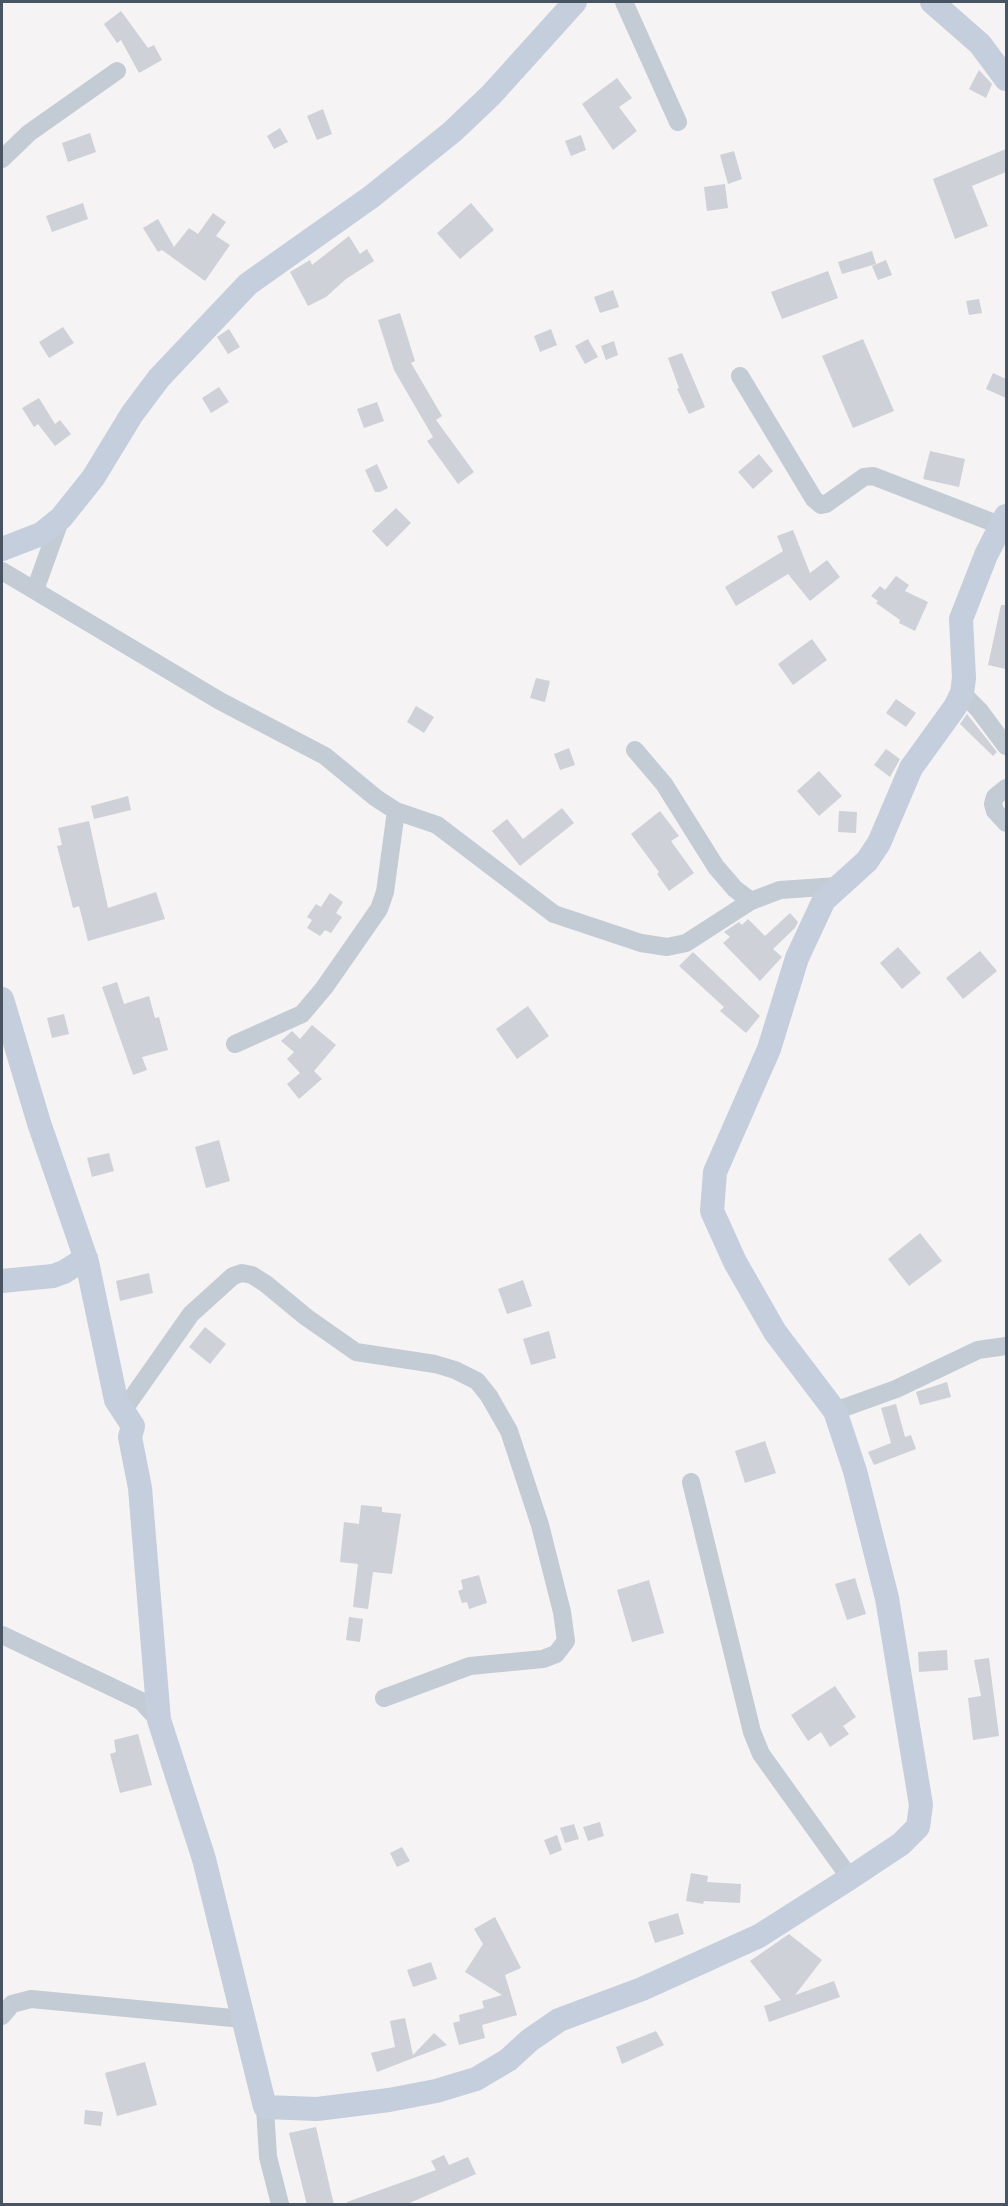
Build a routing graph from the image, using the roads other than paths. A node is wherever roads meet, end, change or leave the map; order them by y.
1 (575, 2) edge
2 (624, 2) edge
3 (932, 2) edge
4 (117, 71) dead end
5 (1006, 79) edge
6 (678, 122) dead end
7 (2, 159) edge
8 (740, 376) dead end
9 (61, 518) junction
10 (1003, 529) edge
11 (2, 549) edge
12 (2, 571) edge
13 (35, 590) junction
14 (962, 693) junction
15 (1006, 746) edge
16 (635, 750) dead end
17 (1006, 788) edge
18 (396, 811) junction
19 (1006, 823) edge
20 (838, 886) junction
21 (752, 901) junction
22 (2, 999) edge
23 (235, 1044) dead end
24 (86, 1258) junction
25 (2, 1281) edge
26 (1006, 1346) edge
27 (835, 1411) junction
28 (133, 1426) junction
29 (691, 1482) dead end
30 (2, 1635) edge
31 (384, 1698) dead end
32 (159, 1720) junction
33 (850, 1878) junction
34 (2, 2016) edge
35 (243, 2019) junction
36 (265, 2107) junction
37 (280, 2205) edge

1 - 9 street
2 - 6 street
3 - 5 street
4 - 7 street
8 - 10 street
9 - 11 street
9 - 13 street
10 - 14 street
12 - 13 street
13 - 18 street
14 - 15 street
14 - 20 street
16 - 21 street
17 - 19 street
18 - 21 street
18 - 23 street
20 - 21 street
20 - 27 street
22 - 24 street
24 - 25 street
24 - 28 street
26 - 27 street
27 - 33 street
28 - 31 street
28 - 32 street
29 - 33 street
30 - 32 street
32 - 35 street
33 - 36 street
34 - 35 street
35 - 36 street
36 - 37 street

